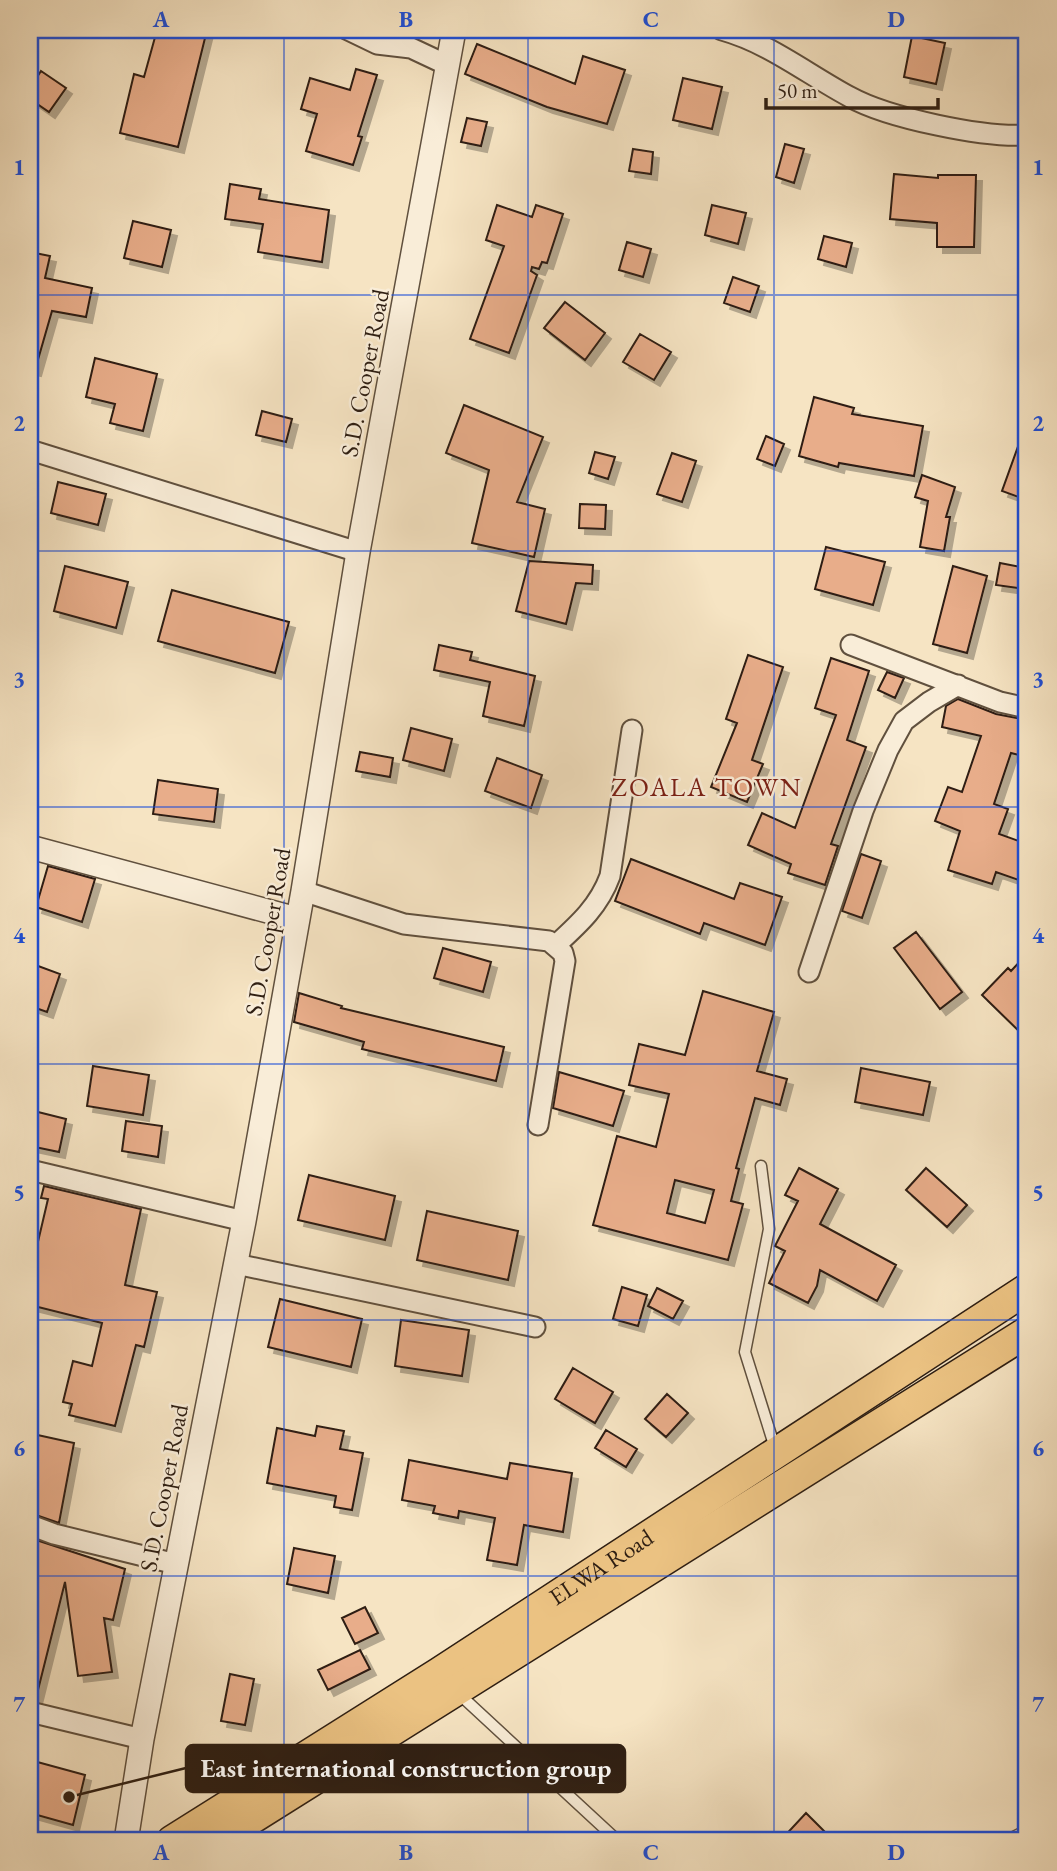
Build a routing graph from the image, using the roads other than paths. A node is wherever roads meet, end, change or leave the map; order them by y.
1 (348, 30) edge
2 (454, 30) edge
3 (722, 30) edge
4 (446, 64) junction
5 (1027, 135) edge
6 (30, 450) edge
7 (358, 552) junction
8 (851, 645) dead end
9 (958, 685) junction
10 (1027, 708) edge
11 (632, 730) dead end
12 (30, 847) edge
13 (303, 891) junction
14 (297, 919) junction
15 (556, 945) junction
16 (809, 972) dead end
17 (538, 1125) dead end
18 (761, 1166) dead end
19 (30, 1170) edge
20 (244, 1221) junction
21 (236, 1264) junction
22 (1027, 1289) edge
23 (535, 1327) dead end
24 (1027, 1332) edge
25 (776, 1452) junction
26 (30, 1525) edge
27 (176, 1564) junction
28 (455, 1691) junction
29 (30, 1712) edge
30 (142, 1739) junction
31 (1027, 1830) edge
32 (127, 1841) edge
33 (172, 1841) edge
34 (216, 1841) edge
35 (618, 1841) edge
36 (1006, 1841) edge

1 - 4 street
2 - 4 street, S.D. Cooper Road
3 - 5 street
4 - 7 street, S.D. Cooper Road
6 - 7 street
7 - 13 street, S.D. Cooper Road
8 - 9 street
9 - 10 street
9 - 16 street
11 - 15 street
12 - 14 street
13 - 14 street, S.D. Cooper Road
13 - 15 street
14 - 20 street, S.D. Cooper Road
15 - 17 street
18 - 25 lane
19 - 20 street
20 - 21 street, S.D. Cooper Road
21 - 23 street
21 - 27 street, S.D. Cooper Road
22 - 25 main road, ELWA Road
24 - 28 main road, ELWA Road
25 - 33 main road, ELWA Road
26 - 27 street
27 - 30 street, S.D. Cooper Road
28 - 34 main road, ELWA Road
28 - 35 lane
29 - 30 street
30 - 32 street, S.D. Cooper Road
31 - 36 lane

